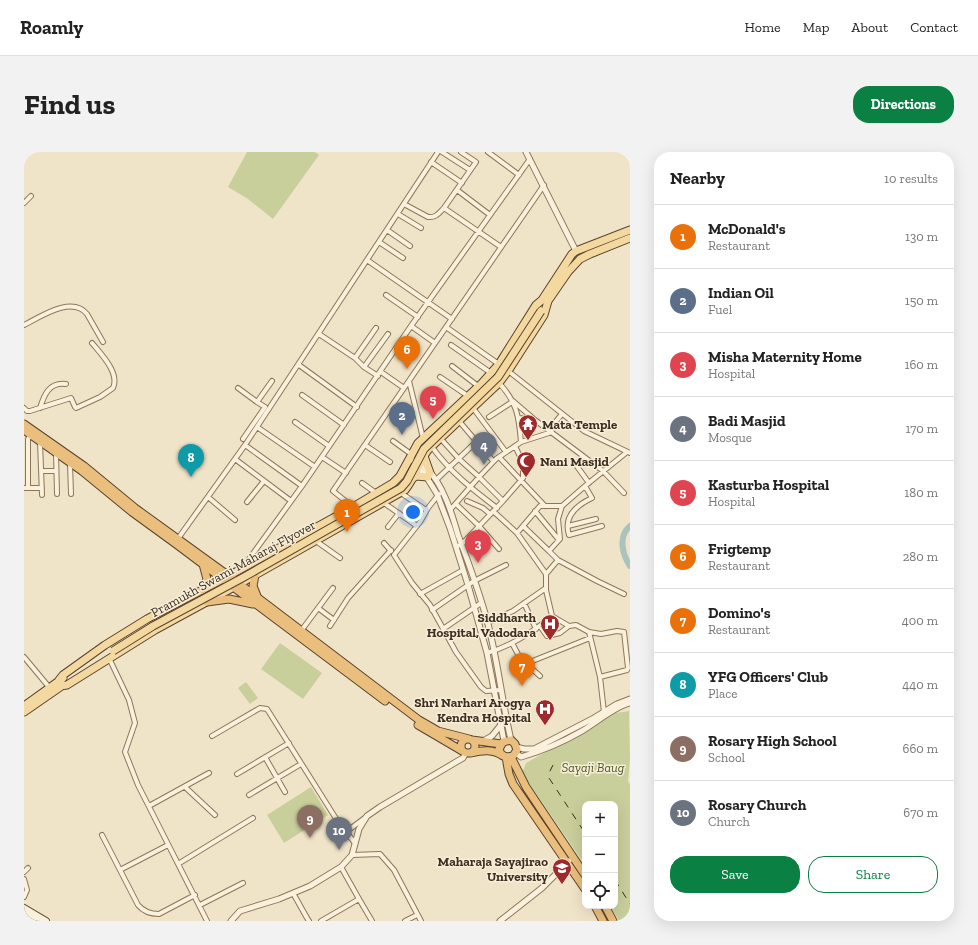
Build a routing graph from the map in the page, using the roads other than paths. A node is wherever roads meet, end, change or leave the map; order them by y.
1 (438, 152) edge
2 (442, 152) edge
3 (461, 152) edge
4 (488, 152) edge
5 (526, 152) edge
6 (530, 159) junction
7 (431, 162) junction
8 (470, 170) junction
9 (519, 175) junction
10 (462, 183) junction
11 (544, 185) junction
12 (457, 190) junction
13 (31, 196) dead end
14 (24, 203) edge
15 (404, 204) junction
16 (444, 208) junction
17 (398, 214) junction
18 (490, 215) junction
19 (421, 228) dead end
20 (386, 230) junction
21 (630, 230) edge
22 (478, 232) junction
23 (630, 238) edge
24 (379, 242) junction
25 (410, 246) dead end
26 (501, 247) junction
27 (576, 251) junction
28 (404, 258) dead end
29 (580, 259) junction
30 (367, 260) junction
31 (386, 295) dead end
32 (545, 301) junction
33 (428, 302) junction
34 (418, 317) junction
35 (452, 319) junction
36 (24, 325) edge
37 (412, 326) junction
38 (446, 327) junction
39 (376, 328) dead end
40 (319, 334) junction
41 (388, 334) dead end
42 (103, 342) dead end
43 (92, 343) dead end
44 (435, 343) junction
45 (451, 345) dead end
46 (355, 358) junction
47 (499, 364) junction
48 (299, 365) junction
49 (452, 366) dead end
50 (364, 367) junction
51 (508, 371) junction
52 (381, 372) junction
53 (491, 372) junction
54 (378, 376) junction
55 (440, 377) dead end
56 (272, 380) dead end
57 (409, 381) junction
58 (499, 383) junction
59 (66, 384) dead end
60 (478, 386) junction
61 (238, 388) dead end
62 (404, 388) junction
63 (302, 395) dead end
64 (468, 396) junction
65 (512, 401) junction
66 (258, 402) junction
67 (357, 406) junction
68 (24, 408) edge
69 (40, 408) junction
70 (474, 408) junction
71 (562, 414) junction
72 (489, 417) dead end
73 (519, 418) junction
74 (459, 421) junction
75 (536, 421) junction
76 (295, 422) dead end
77 (24, 424) edge
78 (344, 425) junction
79 (257, 427) junction
80 (24, 430) edge
81 (550, 431) junction
82 (30, 437) junction
83 (423, 438) junction
84 (243, 439) dead end
85 (441, 439) junction
86 (393, 441) dead end
87 (40, 442) junction
88 (476, 442) junction
89 (521, 442) junction
90 (24, 443) edge
91 (365, 444) junction
92 (245, 445) junction
93 (329, 446) junction
94 (516, 446) junction
95 (432, 447) junction
96 (57, 450) junction
97 (506, 452) junction
98 (629, 452) edge
99 (424, 456) junction
100 (583, 456) junction
101 (322, 457) junction
102 (498, 457) junction
103 (235, 459) junction
104 (409, 459) junction
105 (459, 460) junction
106 (493, 461) junction
107 (70, 462) junction
108 (390, 462) dead end
109 (419, 466) junction
110 (315, 467) junction
111 (449, 469) junction
112 (56, 470) junction
113 (26, 471) edge
114 (42, 471) junction
115 (603, 471) junction
116 (346, 473) junction
117 (429, 475) junction
118 (479, 477) junction
119 (412, 479) junction
120 (436, 480) junction
121 (264, 481) junction
122 (522, 481) junction
123 (362, 483) dead end
124 (587, 484) junction
125 (302, 486) junction
126 (26, 488) edge
127 (42, 488) junction
128 (469, 488) junction
129 (442, 491) junction
130 (401, 493) junction
131 (624, 493) dead end
132 (57, 494) dead end
133 (71, 494) dead end
134 (376, 494) junction
135 (42, 495) dead end
136 (438, 496) junction
137 (208, 497) junction
138 (291, 501) junction
139 (467, 501) dead end
140 (503, 501) junction
141 (247, 502) dead end
142 (384, 503) junction
143 (456, 504) junction
144 (545, 506) junction
145 (562, 506) junction
146 (353, 507) junction
147 (426, 510) junction
148 (450, 510) junction
149 (493, 511) junction
150 (535, 511) junction
151 (399, 514) junction
152 (596, 519) dead end
153 (235, 520) dead end
154 (417, 526) junction
155 (479, 526) junction
156 (523, 526) junction
157 (568, 526) junction
158 (602, 526) dead end
159 (388, 527) dead end
160 (517, 533) junction
161 (569, 535) junction
162 (559, 539) junction
163 (176, 540) junction
164 (316, 541) junction
165 (384, 543) dead end
166 (462, 544) junction
167 (456, 547) junction
168 (499, 549) dead end
169 (391, 550) junction
170 (549, 551) junction
171 (394, 555) junction
172 (340, 558) dead end
173 (558, 560) junction
174 (203, 564) junction
175 (506, 565) dead end
176 (243, 568) junction
177 (463, 570) junction
178 (546, 574) junction
179 (255, 575) junction
180 (226, 577) junction
181 (474, 581) junction
182 (468, 585) junction
183 (237, 586) junction
184 (333, 588) dead end
185 (546, 588) junction
186 (202, 590) junction
187 (420, 594) junction
188 (624, 594) dead end
189 (258, 601) junction
190 (207, 602) junction
191 (481, 603) junction
192 (524, 603) junction
193 (475, 607) junction
194 (318, 608) junction
195 (432, 610) junction
196 (552, 616) junction
197 (334, 620) junction
198 (487, 623) junction
199 (330, 626) dead end
200 (540, 626) junction
201 (569, 626) junction
202 (443, 629) junction
203 (536, 629) junction
204 (301, 631) junction
205 (589, 632) junction
206 (590, 638) junction
207 (512, 643) junction
208 (494, 651) junction
209 (487, 653) junction
210 (24, 657) edge
211 (109, 658) junction
212 (525, 664) junction
213 (540, 676) dead end
214 (600, 677) junction
215 (60, 683) junction
216 (49, 688) junction
217 (494, 690) junction
218 (501, 690) junction
219 (628, 701) edge
220 (24, 706) edge
221 (24, 712) edge
222 (604, 712) junction
223 (500, 726) junction
224 (212, 736) dead end
225 (470, 739) junction
226 (482, 741) junction
227 (505, 742) junction
228 (288, 743) junction
229 (467, 753) junction
230 (510, 754) junction
231 (265, 757) junction
232 (301, 764) junction
233 (209, 773) dead end
234 (237, 774) dead end
235 (277, 778) junction
236 (185, 787) junction
237 (285, 792) dead end
238 (249, 795) dead end
239 (148, 806) junction
240 (215, 815) dead end
241 (367, 816) junction
242 (253, 818) dead end
243 (346, 832) junction
244 (102, 835) dead end
245 (355, 844) junction
246 (168, 845) junction
247 (352, 855) junction
248 (572, 857) junction
249 (567, 863) junction
250 (178, 864) junction
251 (341, 867) junction
252 (28, 868) dead end
253 (120, 870) junction
254 (24, 872) edge
255 (584, 873) edge
256 (24, 879) edge
257 (243, 883) dead end
258 (582, 885) edge
259 (294, 893) junction
260 (195, 895) junction
261 (24, 897) edge
262 (359, 899) junction
263 (200, 905) junction
264 (24, 908) edge
265 (597, 909) edge
266 (607, 909) edge
267 (24, 913) edge
268 (417, 915) junction
269 (230, 920) edge
270 (502, 920) edge
271 (38, 921) edge
272 (46, 921) edge
273 (208, 921) edge
274 (309, 921) edge
275 (321, 921) edge
276 (372, 921) edge
277 (405, 921) edge
278 (421, 921) edge
279 (497, 921) edge
280 (603, 921) edge
281 (613, 921) edge

1 - 7 street
2 - 8 street
3 - 8 street
4 - 9 street
5 - 6 street
6 - 9 street
6 - 11 street
7 - 10 street
7 - 15 street
8 - 10 street
9 - 18 street
10 - 12 street
11 - 26 street
11 - 27 street
12 - 16 street
12 - 18 street
13 - 14 street
15 - 16 street
15 - 17 street
16 - 22 street
17 - 19 street
17 - 20 street
18 - 22 street
20 - 24 street
20 - 25 street
21 - 27 main road
22 - 26 street
22 - 33 street
23 - 29 main road
24 - 28 street
24 - 30 street
26 - 35 street
27 - 29 main road
27 - 32 main road
29 - 32 main road
30 - 33 street
30 - 40 street
31 - 34 street
32 - 47 main road
32 - 51 main road
32 - 215 main road, Pramukh Swami Maharaj Flyover, bridge
33 - 34 street
33 - 35 street
34 - 37 street
35 - 38 street
36 - 42 street
37 - 44 street
37 - 52 street
38 - 44 street
38 - 47 street
39 - 46 street
40 - 46 street
40 - 48 street
41 - 50 street
43 - 69 street
44 - 57 street
45 - 53 street
46 - 50 street
47 - 51 street
47 - 53 main road
48 - 67 street
48 - 79 street
49 - 60 street
50 - 54 street
51 - 58 main road
51 - 71 street
52 - 54 street
52 - 62 street
53 - 60 main road
54 - 67 street
55 - 64 street
56 - 66 street
57 - 62 street
57 - 83 street
58 - 65 street
58 - 70 main road
59 - 69 street
60 - 64 main road
61 - 66 street
62 - 91 street
63 - 78 street
64 - 83 main road
65 - 72 street
65 - 73 street
65 - 75 street
66 - 84 street
67 - 78 street
68 - 69 street
70 - 74 main road
70 - 97 street
71 - 81 street
71 - 98 street
73 - 75 street
73 - 89 street
74 - 85 main road
74 - 88 street
75 - 81 street
76 - 93 street
77 - 96 highway
78 - 93 street
79 - 92 street
79 - 110 street
80 - 82 highway
81 - 89 street
81 - 100 street
82 - 87 highway
82 - 90 street
82 - 113 street
83 - 104 main road
85 - 95 main road
85 - 105 street
86 - 104 street
87 - 96 highway
87 - 114 street
88 - 105 street
88 - 106 street
89 - 94 street
91 - 108 street
91 - 116 street
92 - 103 street
92 - 125 street
93 - 101 street
94 - 97 street
94 - 122 street
95 - 99 main road
95 - 111 street
96 - 107 highway
96 - 112 street
96 - 163 highway
97 - 102 street
98 - 115 street
99 - 109 main road
99 - 117 main road
100 - 115 street
100 - 124 street
101 - 110 street
101 - 116 street
102 - 106 street
102 - 122 street
103 - 121 street
103 - 137 street
104 - 109 street
104 - 134 main road
105 - 111 street
105 - 118 street
106 - 118 street
107 - 133 street
107 - 163 highway
109 - 117 street
109 - 119 main road
110 - 125 street
111 - 120 street
111 - 128 street
112 - 114 street
112 - 132 street
113 - 126 street
114 - 127 street
115 - 124 street
115 - 131 street
116 - 146 street
117 - 119 main road
117 - 120 street
117 - 136 street
118 - 128 street
118 - 140 street
119 - 130 main road
120 - 129 street
121 - 138 street
121 - 141 street
122 - 140 street
122 - 144 street
123 - 134 street
124 - 145 street
124 - 157 street
125 - 138 street
126 - 127 street
127 - 135 street
128 - 143 street
128 - 149 street
129 - 136 street
129 - 148 street
130 - 142 main road
130 - 147 street
134 - 146 main road
136 - 147 street
136 - 167 street
137 - 153 street
137 - 163 street
138 - 176 street
139 - 149 street
140 - 149 street
142 - 151 street
142 - 164 main road
143 - 148 street
143 - 155 street
144 - 145 street
144 - 150 street
145 - 162 street
146 - 176 main road
147 - 154 street
148 - 166 street
149 - 155 street
149 - 160 street
150 - 156 street
150 - 162 street
151 - 154 street
151 - 159 street
152 - 157 street
154 - 171 street
155 - 166 street
155 - 168 street
156 - 160 street
156 - 170 street
157 - 161 street
158 - 161 street
160 - 178 street
161 - 162 street
162 - 170 street
163 - 174 highway
163 - 180 highway
164 - 172 street
164 - 179 main road
165 - 169 street
166 - 167 street
166 - 181 street
167 - 177 street
169 - 171 street
169 - 197 street
170 - 173 street
171 - 187 street
173 - 178 street
173 - 188 street
174 - 180 highway
174 - 186 highway
175 - 181 street
176 - 180 main road
177 - 182 street
177 - 187 street
178 - 185 street
179 - 183 main road
179 - 189 highway
180 - 183 highway
180 - 186 main road
181 - 182 street
181 - 191 street
182 - 193 street
182 - 195 street
183 - 189 highway
183 - 190 main road
184 - 194 street
185 - 192 street
185 - 196 street
186 - 215 main road
187 - 195 street
189 - 190 highway
189 - 204 highway
189 - 229 highway
190 - 211 main road
191 - 193 street
191 - 198 street
192 - 198 street
192 - 203 street
193 - 202 street
193 - 209 street
194 - 197 street
194 - 204 street
195 - 202 street
196 - 200 street
196 - 201 street
197 - 199 street
198 - 208 street
200 - 201 street
200 - 203 street
201 - 205 street
202 - 217 street
203 - 207 street
204 - 225 highway
205 - 206 street
205 - 214 street
206 - 212 street
206 - 214 street
207 - 208 street
207 - 212 street
208 - 209 street
208 - 218 street
209 - 217 street
210 - 216 street
211 - 215 main road
211 - 239 street
212 - 213 street
214 - 222 street
215 - 216 main road
215 - 221 main road
216 - 220 main road
217 - 218 street
217 - 223 street
218 - 227 street
219 - 222 street
219 - 230 street
222 - 230 street
223 - 226 street
223 - 227 street
224 - 228 street
225 - 226 highway
225 - 229 highway
225 - 229 highway
226 - 227 highway
227 - 230 highway
227 - 230 highway
228 - 231 street
228 - 232 street
229 - 230 highway
229 - 241 street
230 - 248 highway
230 - 249 highway
231 - 234 street
231 - 235 street
232 - 235 street
232 - 243 street
233 - 236 street
235 - 237 street
235 - 238 street
236 - 239 street
236 - 240 street
239 - 246 street
241 - 243 street
241 - 245 street
242 - 250 street
243 - 245 street
244 - 253 street
245 - 247 street
246 - 250 street
246 - 253 street
247 - 251 street
247 - 268 street
248 - 249 street
248 - 255 highway
249 - 258 highway
249 - 270 street
250 - 260 street
251 - 259 street
251 - 262 street
252 - 254 street
253 - 260 street
256 - 261 street
257 - 263 street
259 - 269 street
259 - 274 street
260 - 263 street
262 - 275 street
262 - 276 street
263 - 273 street
264 - 272 main road
265 - 280 highway
266 - 281 highway
267 - 271 main road
268 - 277 street
268 - 278 street
270 - 279 street

